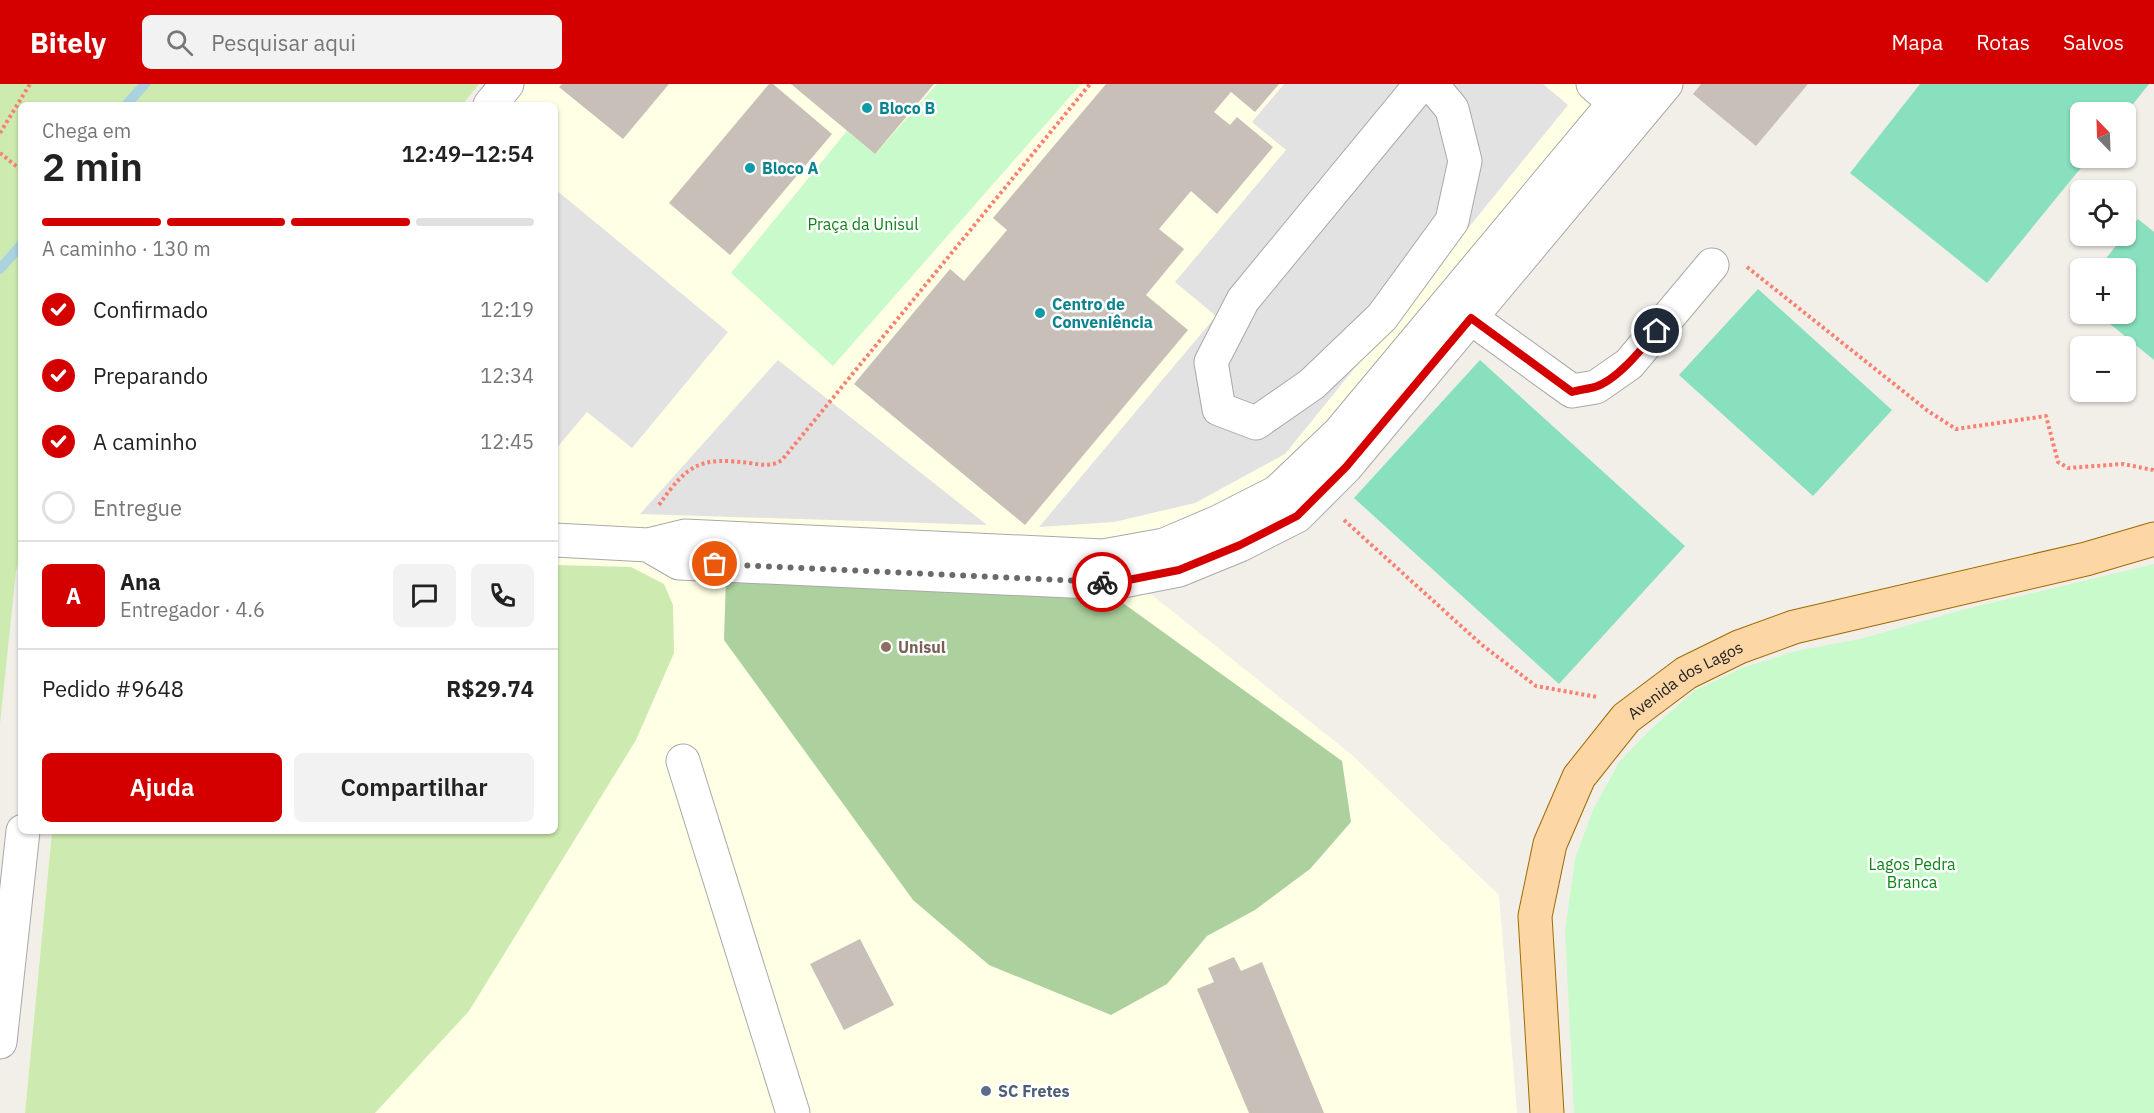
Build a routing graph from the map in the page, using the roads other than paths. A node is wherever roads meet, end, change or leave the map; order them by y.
1 (507, 84) edge
2 (1421, 84) edge
3 (1431, 84) edge
4 (1666, 84) edge
5 (1612, 90) edge
6 (492, 102) edge
7 (1728, 265) road end
8 (1382, 317) junction
9 (1471, 318) junction
10 (1425, 351) junction
11 (2154, 539) edge
12 (558, 540) edge
13 (648, 545) junction
14 (683, 761) dead end
15 (23, 834) edge
16 (0, 1042) edge
17 (793, 1113) edge
18 (1547, 1113) edge

1 - 6 street
2 - 8 street
3 - 8 street
4 - 9 street
5 - 10 street
7 - 9 street
8 - 10 street
9 - 10 street
10 - 13 street
10 - 13 street
11 - 18 main road, Avenida dos Lagos
12 - 13 street
14 - 17 street
15 - 16 street

